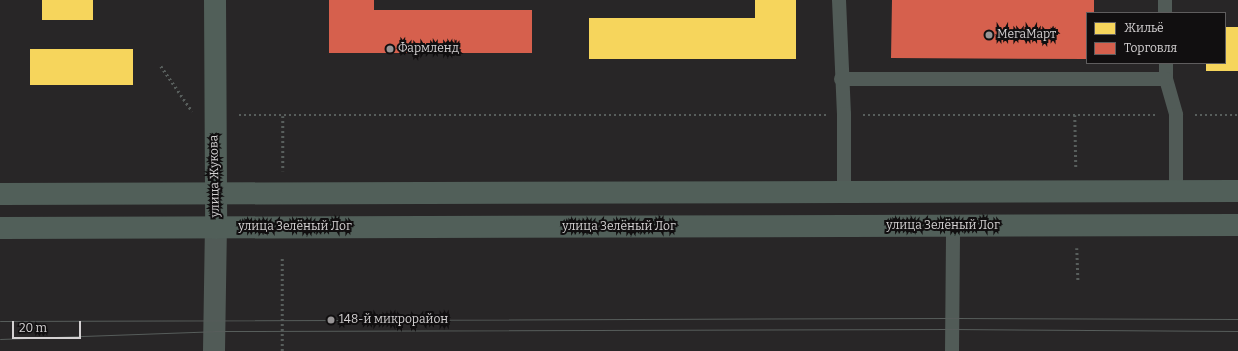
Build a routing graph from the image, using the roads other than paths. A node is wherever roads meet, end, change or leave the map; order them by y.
1 (216, 0) edge
2 (839, 0) edge
3 (1165, 0) edge
4 (1165, 12) edge
5 (1166, 64) edge
6 (841, 78) junction
7 (1166, 79) junction
8 (1176, 191) junction
9 (1238, 191) edge
10 (844, 192) junction
11 (216, 193) junction
12 (0, 194) edge
13 (1238, 225) edge
14 (953, 226) junction
15 (0, 228) edge
16 (216, 228) junction
17 (214, 351) edge
18 (952, 351) edge

1 - 11 main road, улица Жукова
2 - 6 lane
3 - 4 lane
5 - 7 lane
6 - 7 lane
6 - 10 lane
7 - 8 lane
8 - 9 main road
8 - 10 main road
10 - 11 main road
11 - 12 main road
11 - 16 main road, улица Жукова
13 - 14 main road, улица Зелёный Лог
14 - 16 main road, улица Зелёный Лог
14 - 18 lane
15 - 16 main road, улица Зелёный Лог
16 - 17 street, улица Жукова

